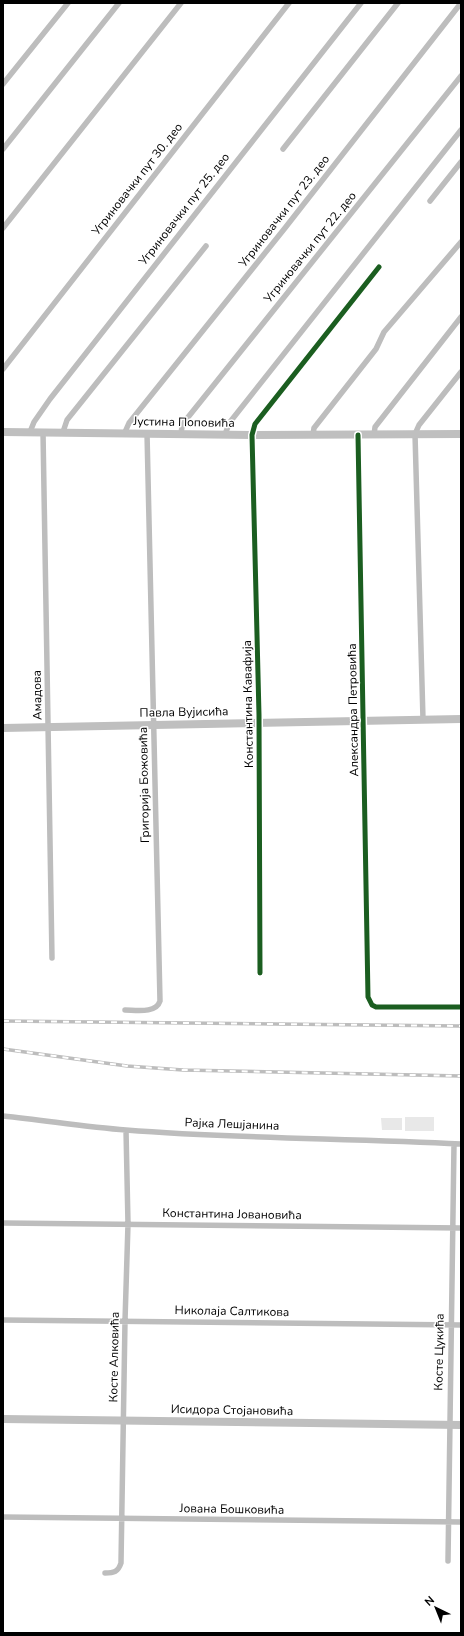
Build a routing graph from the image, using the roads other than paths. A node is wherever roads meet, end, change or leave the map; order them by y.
1 (68, 3) edge
2 (119, 3) edge
3 (181, 3) edge
4 (290, 3) edge
5 (361, 3) edge
6 (398, 3) edge
7 (461, 3) edge
8 (461, 76) edge
9 (3, 84) edge
10 (461, 130) edge
11 (3, 149) edge
12 (283, 149) dead end
13 (461, 162) edge
14 (430, 201) dead end
15 (3, 228) edge
16 (461, 242) edge
17 (206, 246) dead end
18 (379, 267) dead end
19 (461, 317) edge
20 (3, 369) edge
21 (461, 372) edge
22 (3, 432) edge
23 (30, 432) junction
24 (42, 432) junction
25 (63, 432) junction
26 (125, 432) junction
27 (147, 433) junction
28 (181, 433) junction
29 (225, 434) junction
30 (415, 434) junction
31 (461, 434) edge
32 (252, 435) junction
33 (313, 435) junction
34 (358, 435) junction
35 (374, 435) junction
36 (423, 719) junction
37 (461, 719) edge
38 (363, 721) junction
39 (259, 723) junction
40 (154, 724) junction
41 (3, 728) edge
42 (49, 728) junction
43 (52, 958) dead end
44 (260, 973) dead end
45 (461, 1007) edge
46 (125, 1010) dead end
47 (3, 1116) edge
48 (126, 1130) junction
49 (454, 1144) junction
50 (461, 1144) edge
51 (3, 1223) edge
52 (128, 1224) junction
53 (452, 1228) junction
54 (461, 1228) edge
55 (3, 1320) edge
56 (125, 1321) junction
57 (450, 1325) junction
58 (461, 1325) edge
59 (3, 1419) edge
60 (123, 1420) junction
61 (449, 1425) junction
62 (461, 1425) edge
63 (3, 1517) edge
64 (122, 1518) junction
65 (448, 1522) junction
66 (461, 1522) edge
67 (448, 1561) dead end
68 (105, 1573) dead end

1 - 9 street
2 - 11 street
3 - 15 street
4 - 20 street, Угриновачки пут 30. део
5 - 23 street, Угриновачки пут 25. део
6 - 12 street
7 - 26 street, Угриновачки пут 23. део
8 - 28 street, Угриновачки пут 22. део
10 - 29 street
13 - 14 street
16 - 33 street
17 - 25 street
18 - 32 street
19 - 35 street
21 - 30 street
22 - 23 street, Јустина Поповића
23 - 24 street, Јустина Поповића
24 - 25 street, Јустина Поповића
24 - 42 street, Амадова
25 - 26 street, Јустина Поповића
26 - 27 street, Јустина Поповића
27 - 28 street, Јустина Поповића
27 - 40 street, Григорија Божовића
28 - 29 street, Јустина Поповића
29 - 32 street, Јустина Поповића
30 - 31 street, Јустина Поповића
30 - 35 street, Јустина Поповића
30 - 36 street
32 - 33 street, Јустина Поповића
32 - 39 street, Константина Кавафија
33 - 34 street, Јустина Поповића
34 - 35 street, Јустина Поповића
34 - 38 street, Александра Петровића
36 - 37 street, Павла Вујисића
36 - 38 street, Павла Вујисића
38 - 39 street, Павла Вујисића
38 - 45 street, Александра Петровића
39 - 40 street, Павла Вујисића
39 - 44 street, Константина Кавафија
40 - 42 street, Павла Вујисића
40 - 46 street, Григорија Божовића
41 - 42 street, Павла Вујисића
42 - 43 street, Амадова
47 - 48 street, Рајка Лешјанина
48 - 49 street, Рајка Лешјанина
48 - 52 street, Косте Алковића
49 - 50 street, Рајка Лешјанина
49 - 53 street, Косте Цукића
51 - 52 street, Константина Јовановића
52 - 53 street, Константина Јовановића
52 - 56 street, Косте Алковића
53 - 54 street, Константина Јовановића
53 - 57 street, Косте Цукића
55 - 56 street, Николаја Салтикова
56 - 57 street, Николаја Салтикова
56 - 60 street, Косте Алковића
57 - 58 street, Николаја Салтикова
57 - 61 street, Косте Цукића
59 - 60 street, Исидора Стојановића
60 - 61 street, Исидора Стојановића
60 - 64 street, Косте Алковића
61 - 62 street, Исидора Стојановића
61 - 65 street, Косте Цукића
63 - 64 street, Јована Бошковића
64 - 65 street, Јована Бошковића
64 - 68 street, Косте Алковића
65 - 66 street, Јована Бошковића
65 - 67 street, Косте Цукића

